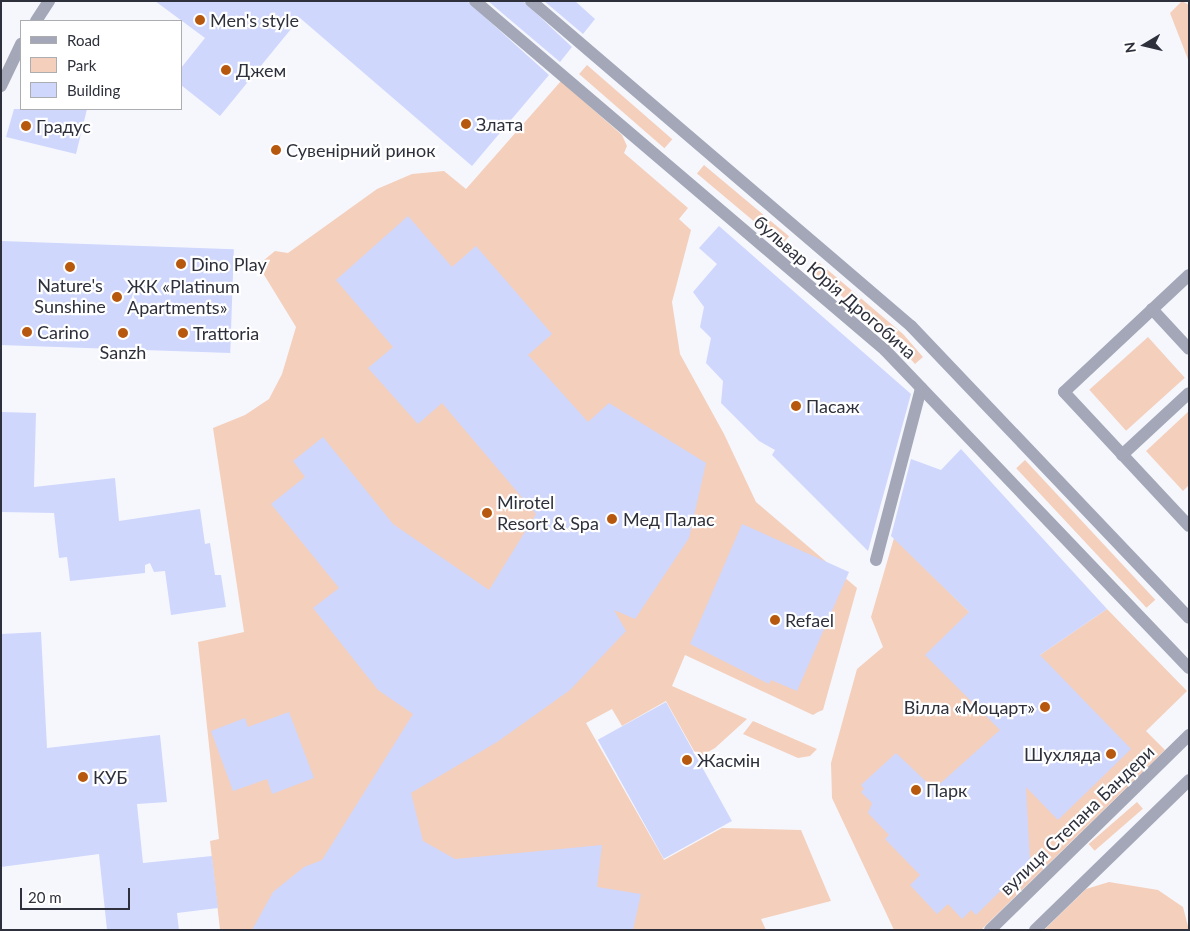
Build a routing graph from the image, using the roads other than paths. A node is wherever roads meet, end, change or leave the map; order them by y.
1 (49, 1) edge
2 (475, 1) edge
3 (531, 1) edge
4 (37, 20) edge
5 (20, 46) edge
6 (1, 86) edge
7 (1189, 275) edge
8 (1152, 309) junction
9 (1189, 349) edge
10 (921, 388) junction
11 (1189, 393) edge
12 (1122, 454) junction
13 (1189, 526) edge
14 (876, 560) dead end
15 (1189, 618) edge
16 (1189, 668) edge
17 (1189, 735) edge
18 (1189, 780) edge
19 (990, 930) edge
20 (1035, 930) edge

1 - 4 street
2 - 10 street, бульвар Юрія Дрогобича
3 - 15 street, бульвар Юрія Дрогобича
5 - 6 street
7 - 8 street
8 - 9 street
8 - 12 street
10 - 14 street
10 - 16 street, бульвар Юрія Дрогобича
11 - 12 street
12 - 13 street
17 - 19 street, вулиця Степана Бандери
18 - 20 street

